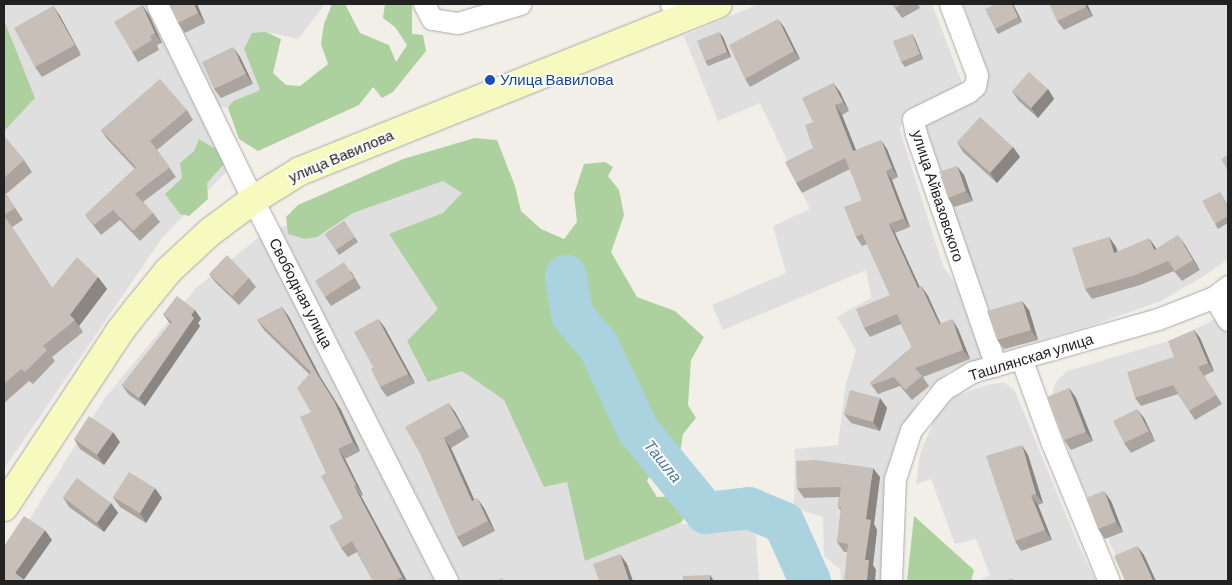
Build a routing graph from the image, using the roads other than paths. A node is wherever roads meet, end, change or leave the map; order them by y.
1 (157, 4) edge
2 (424, 4) edge
3 (520, 4) edge
4 (718, 4) edge
5 (950, 4) edge
6 (677, 10) edge
7 (253, 200) junction
8 (1221, 291) edge
9 (1228, 320) edge
10 (1022, 358) junction
11 (996, 366) junction
12 (4, 507) edge
13 (447, 581) edge
14 (891, 581) edge
15 (1109, 581) edge

1 - 7 street, Свободная улица
2 - 3 street
4 - 6 main road, улица Вавилова
5 - 11 street, улица Айвазовского
6 - 7 main road, улица Вавилова
7 - 12 main road, улица Вавилова
7 - 13 street, Свободная улица
8 - 9 street
8 - 10 street, Ташлянская улица
10 - 11 street, Ташлянская улица
10 - 15 street
11 - 14 street, Ташлянская улица

